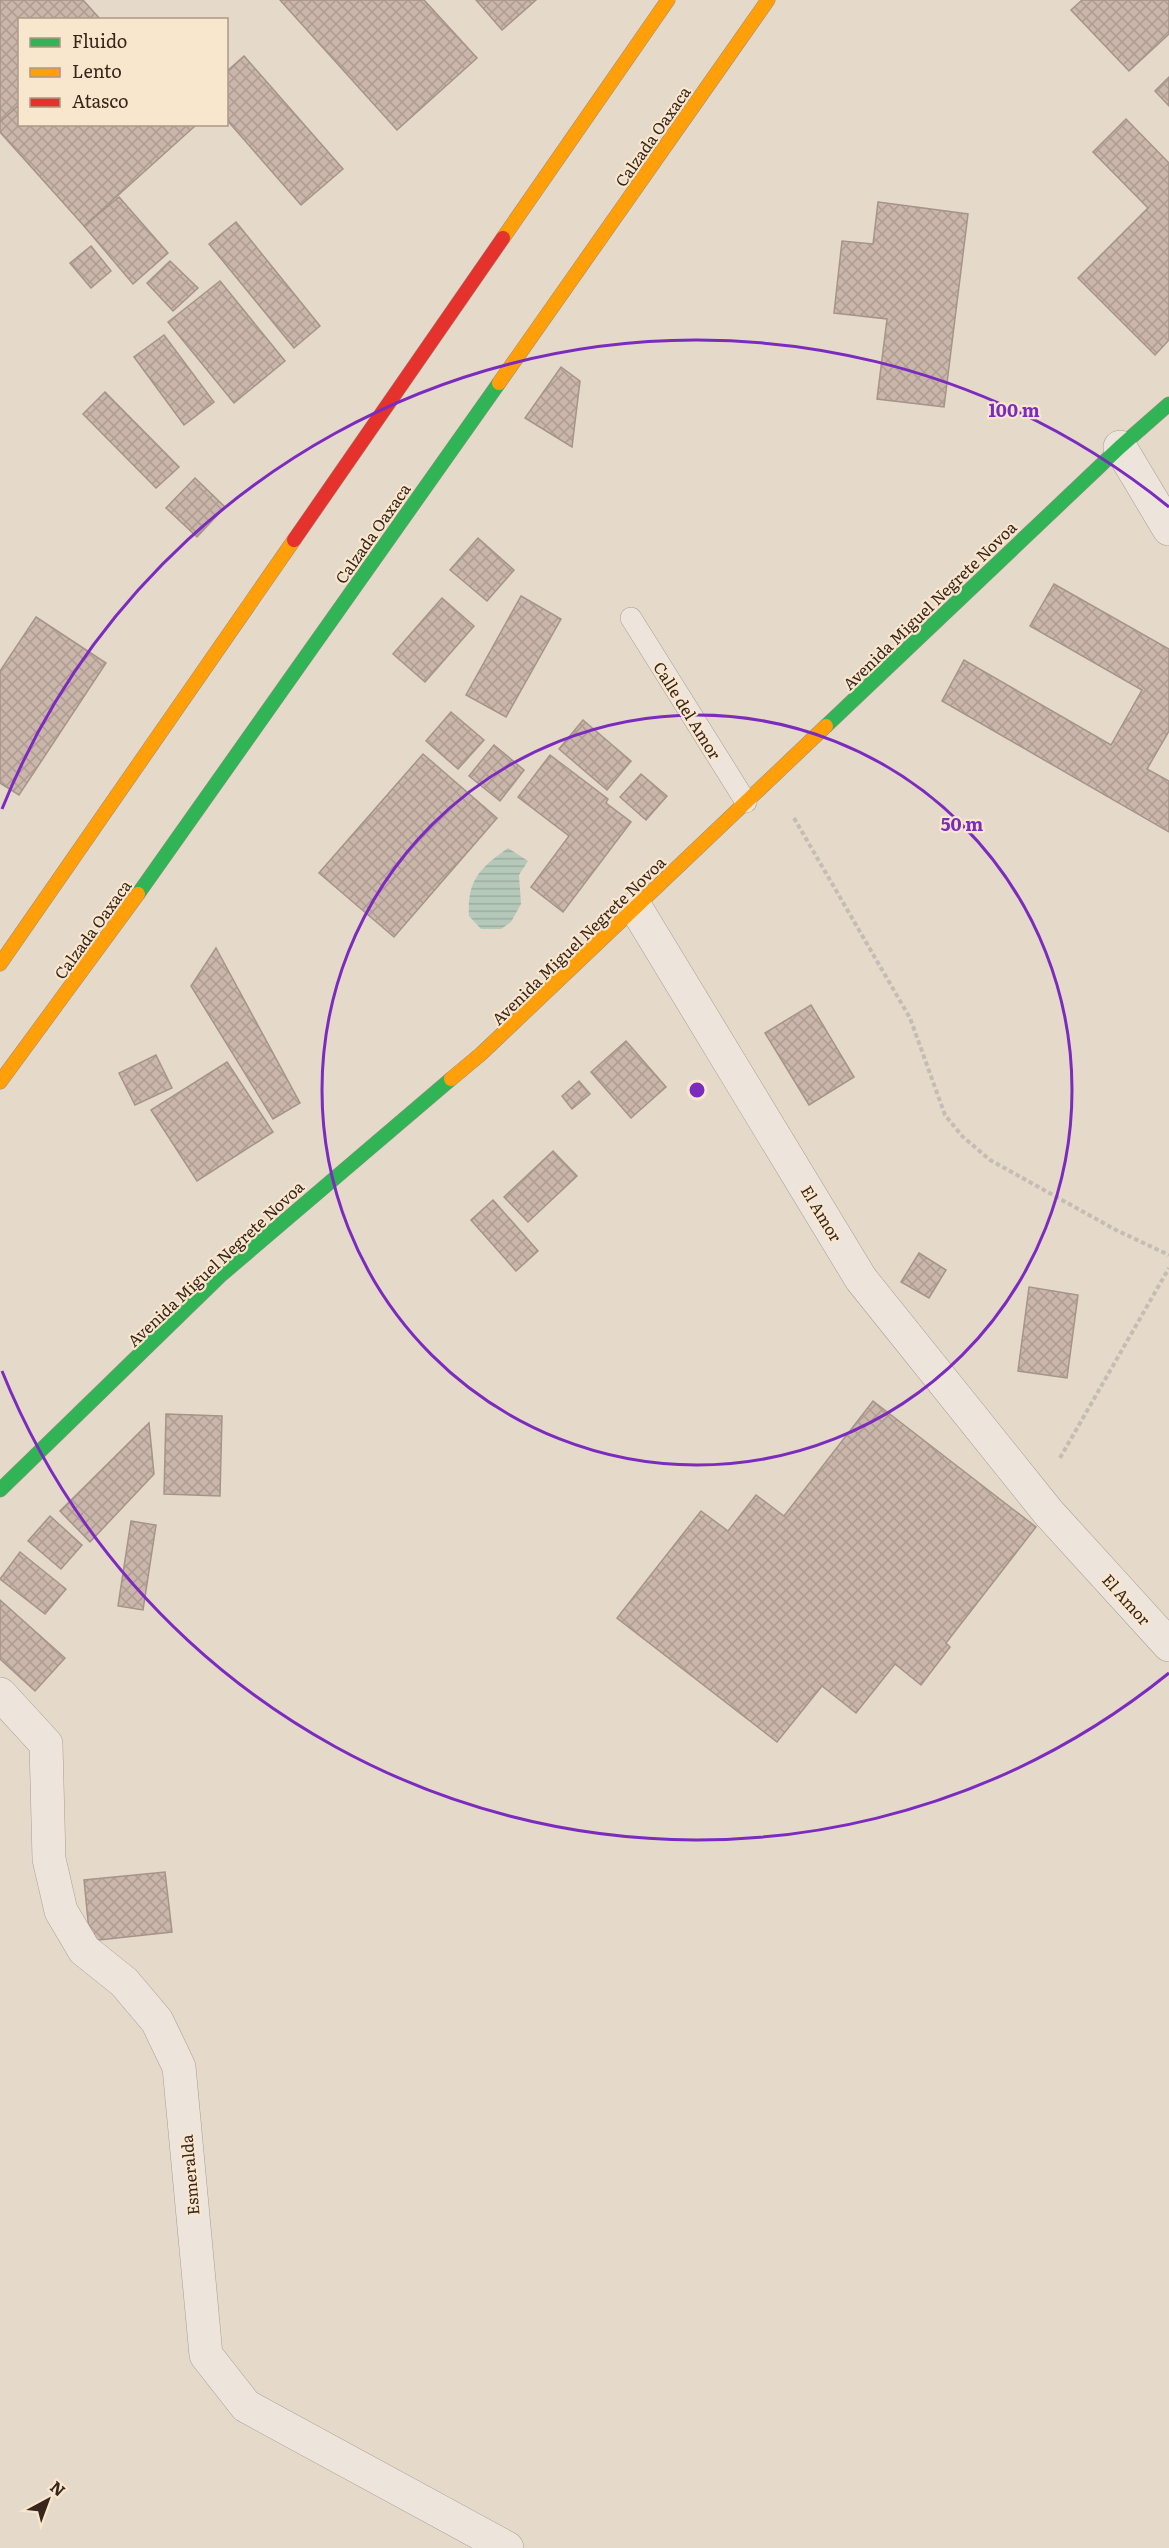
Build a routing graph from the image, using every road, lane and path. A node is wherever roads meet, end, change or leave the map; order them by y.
1 (668, 0) edge
2 (768, 0) edge
3 (1169, 404) edge
4 (1120, 447) junction
5 (1169, 528) edge
6 (631, 618) dead end
7 (771, 778) junction
8 (746, 802) junction
9 (636, 908) junction
10 (0, 964) edge
11 (0, 1082) edge
12 (1169, 1255) edge
13 (1169, 1268) edge
14 (0, 1490) edge
15 (1037, 1498) junction
16 (1169, 1645) edge
17 (0, 1694) edge
18 (507, 2548) edge

1 - 10 main road
2 - 11 main road, Calzada Oaxaca
3 - 4 main road, Avenida Miguel Negrete Novoa
4 - 5 street
4 - 7 main road, Avenida Miguel Negrete Novoa
6 - 8 lane, Calle del Amor
7 - 8 main road, Avenida Miguel Negrete Novoa
7 - 12 path
8 - 9 main road, Avenida Miguel Negrete Novoa
9 - 14 main road, Avenida Miguel Negrete Novoa
9 - 15 street, El Amor
13 - 15 path
15 - 16 street, El Amor
17 - 18 street, Esmeralda

